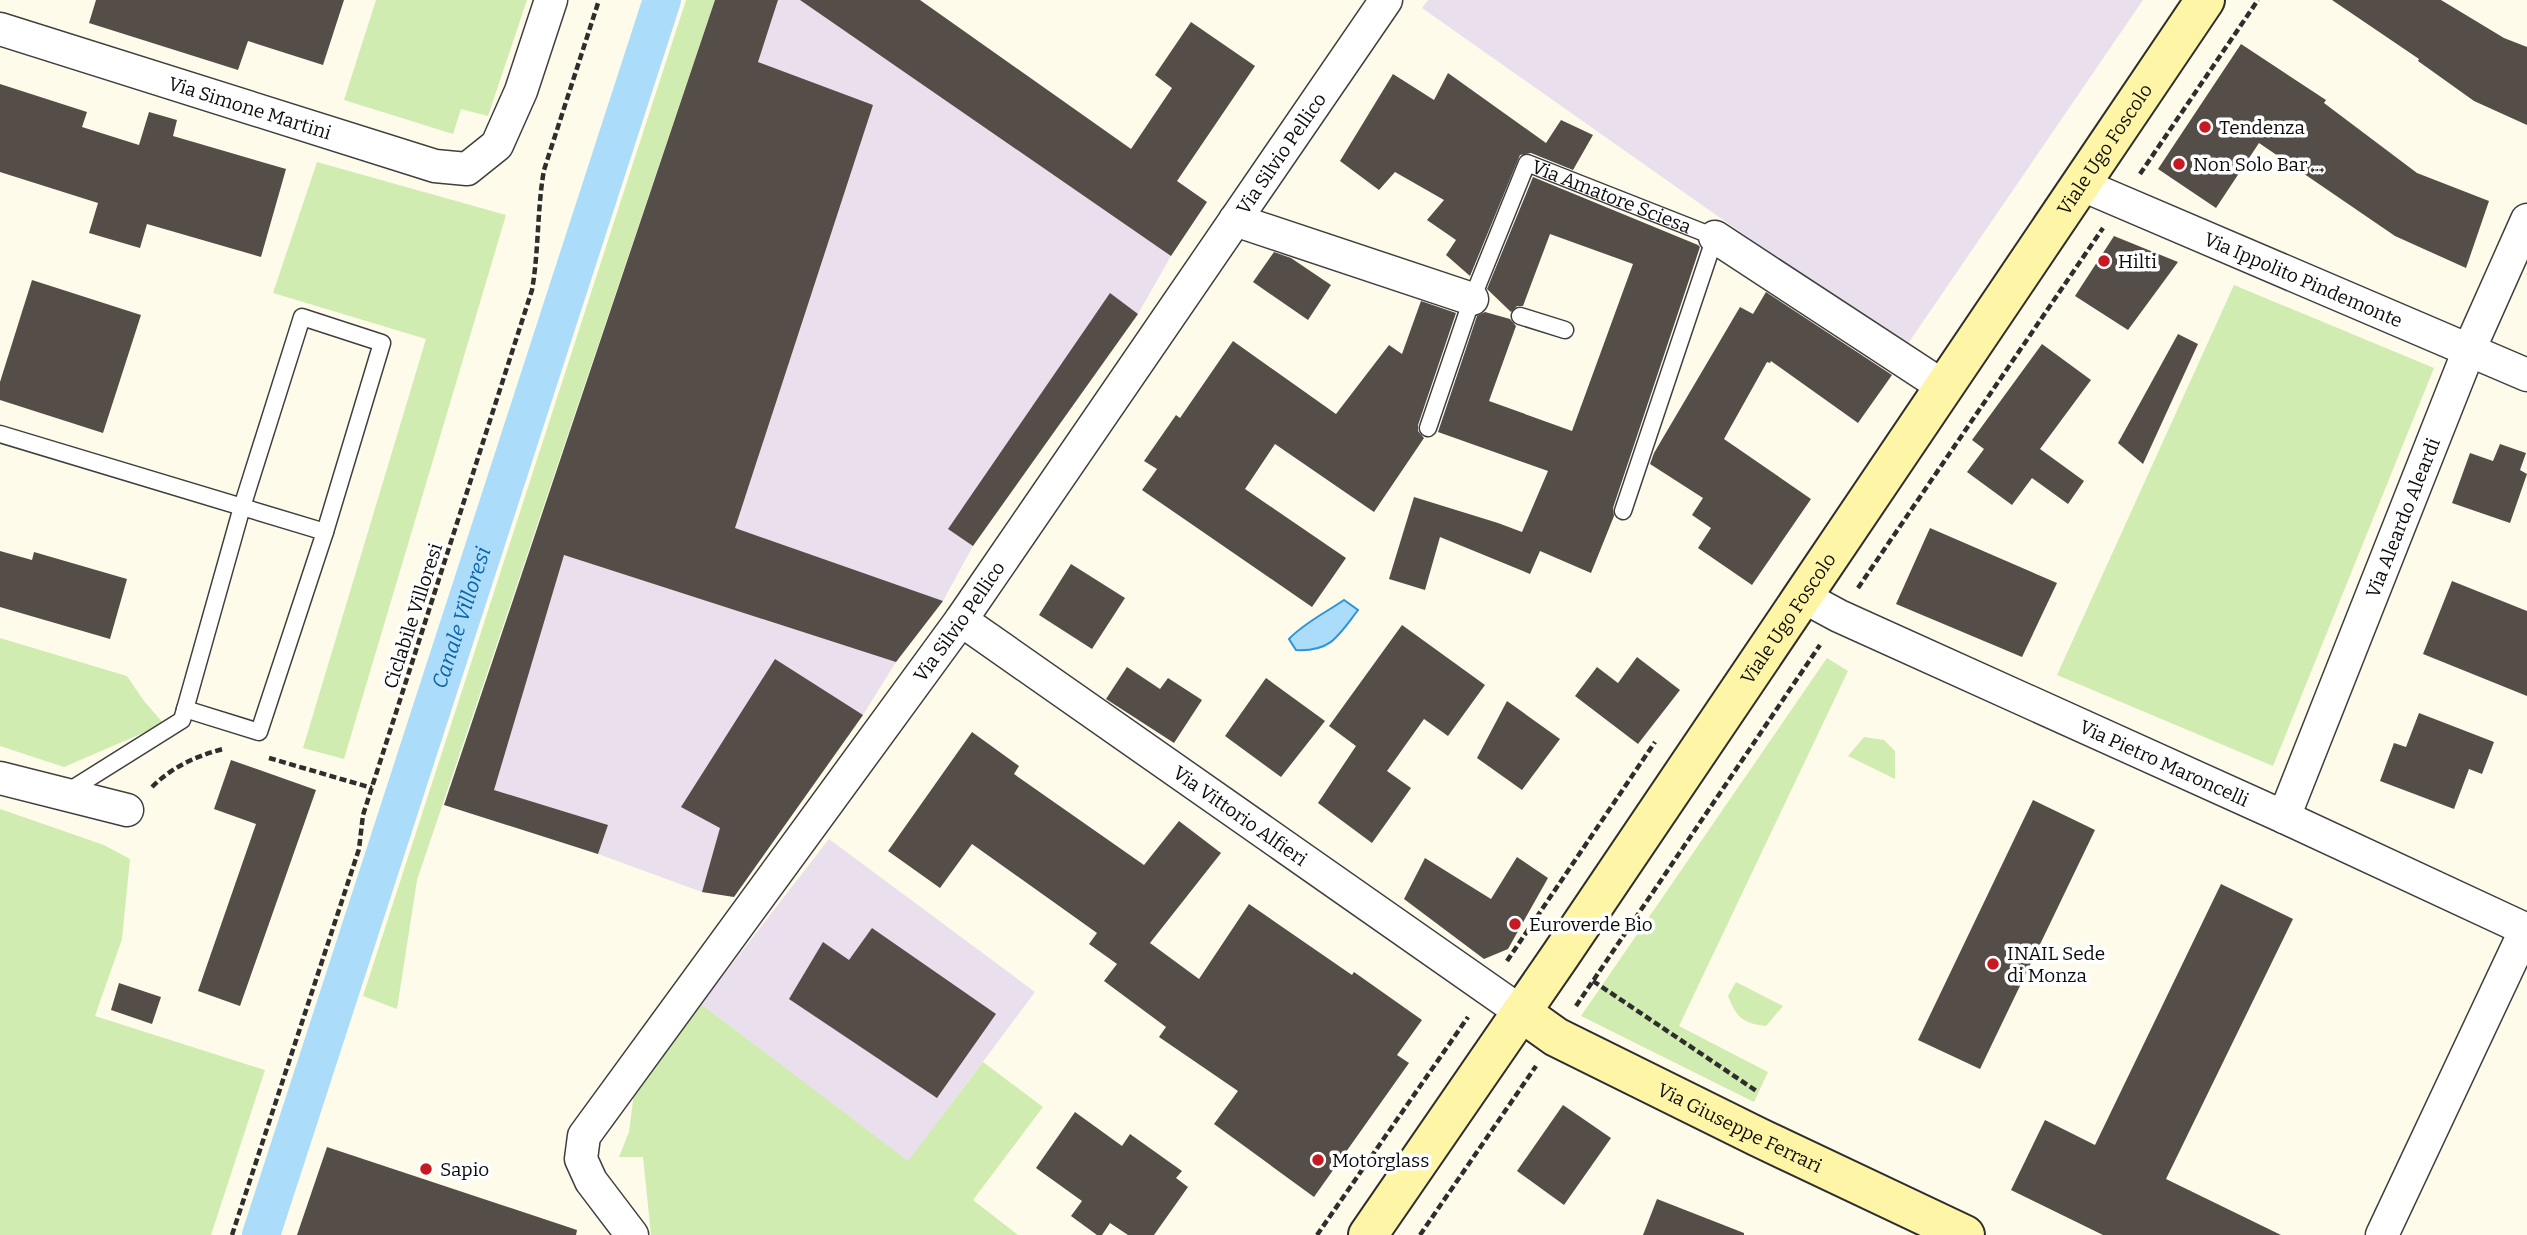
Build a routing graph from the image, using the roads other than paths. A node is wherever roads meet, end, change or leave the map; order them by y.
1 (551, 0) edge
2 (1386, 0) edge
3 (2205, 0) edge
4 (0, 29) edge
5 (2080, 184) junction
6 (1235, 220) junction
7 (2527, 220) edge
8 (1715, 237) junction
9 (1478, 301) junction
10 (1520, 316) dead end
11 (1565, 330) dead end
12 (2469, 350) junction
13 (2527, 375) edge
14 (1944, 387) junction
15 (1428, 428) dead end
16 (0, 434) edge
17 (242, 507) junction
18 (1623, 511) dead end
19 (325, 532) junction
20 (1802, 596) junction
21 (961, 620) junction
22 (185, 709) junction
23 (0, 778) edge
24 (62, 796) junction
25 (127, 810) road end
26 (2284, 817) junction
27 (2527, 930) edge
28 (1521, 1012) junction
29 (632, 1235) edge
30 (1368, 1235) edge
31 (1965, 1235) edge
32 (2382, 1235) edge

1 - 4 street, Via Simone Martini
2 - 6 street, Via Silvio Pellico
3 - 5 street, Viale Ugo Foscolo
5 - 12 street, Via Ippolito Pindemonte
5 - 14 street, Viale Ugo Foscolo
6 - 9 street
6 - 21 street, Via Silvio Pellico
7 - 12 street, Via Aleardo Aleardi
8 - 9 lane, Via Amatore Sciesa
8 - 14 street, Via Amatore Sciesa
8 - 18 lane, Via Amatore Sciesa
9 - 15 lane, Via Amatore Sciesa
10 - 11 lane
12 - 13 street, Via Ippolito Pindemonte
12 - 26 street, Via Aleardo Aleardi
14 - 20 street, Viale Ugo Foscolo
16 - 17 lane
17 - 19 lane
17 - 19 lane
17 - 22 lane
19 - 22 lane
20 - 26 street, Via Pietro Maroncelli
20 - 28 street, Viale Ugo Foscolo
21 - 28 street, Via Vittorio Alfieri
21 - 29 street, Via Silvio Pellico
22 - 24 lane
23 - 24 street
24 - 25 street
26 - 27 street, Via Pietro Maroncelli
27 - 32 street
28 - 30 street, Viale Ugo Foscolo
28 - 31 street, Via Giuseppe Ferrari

